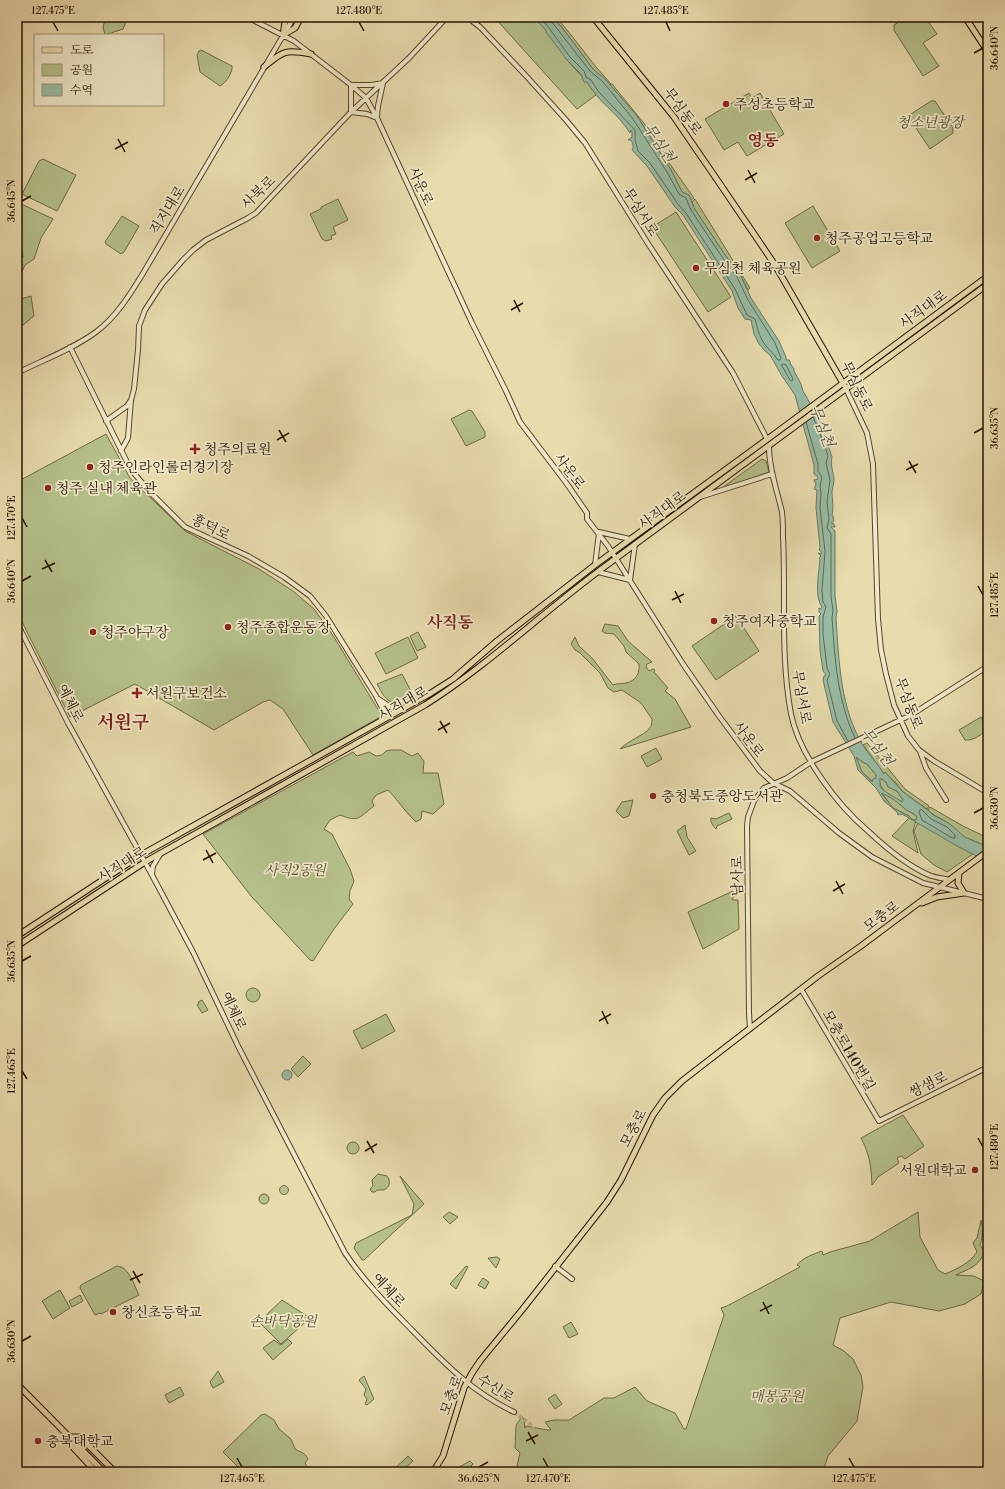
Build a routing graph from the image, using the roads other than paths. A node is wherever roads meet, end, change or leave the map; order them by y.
1 (247, 17) edge
2 (288, 17) edge
3 (294, 17) edge
4 (301, 17) edge
5 (447, 17) edge
6 (467, 17) edge
7 (593, 17) edge
8 (965, 17) edge
9 (284, 35) junction
10 (988, 52) edge
11 (310, 54) junction
12 (264, 68) junction
13 (383, 83) junction
14 (351, 85) junction
15 (366, 98) junction
16 (351, 112) junction
17 (378, 118) junction
18 (988, 276) edge
19 (988, 284) edge
20 (70, 347) junction
21 (17, 373) edge
22 (843, 383) junction
23 (846, 389) junction
24 (131, 400) junction
25 (106, 421) junction
26 (767, 439) junction
27 (769, 447) junction
28 (121, 451) junction
29 (772, 474) junction
30 (700, 497) junction
31 (599, 532) junction
32 (630, 538) junction
33 (635, 544) junction
34 (612, 552) junction
35 (616, 558) junction
36 (595, 564) junction
37 (598, 572) junction
38 (630, 580) junction
39 (17, 623) edge
40 (988, 666) edge
41 (376, 696) junction
42 (402, 709) junction
43 (387, 717) junction
44 (901, 720) junction
45 (920, 750) junction
46 (811, 762) junction
47 (773, 783) junction
48 (988, 793) edge
49 (946, 800) dead end
50 (988, 850) edge
51 (161, 854) junction
52 (141, 855) junction
53 (145, 862) junction
54 (959, 873) junction
55 (152, 875) junction
56 (951, 880) junction
57 (939, 887) junction
58 (964, 893) junction
59 (988, 899) edge
60 (913, 907) junction
61 (17, 936) edge
62 (17, 946) edge
63 (801, 989) junction
64 (750, 1029) junction
65 (988, 1068) edge
66 (879, 1121) joint
67 (555, 1266) junction
68 (572, 1279) dead end
69 (467, 1382) junction
70 (17, 1384) edge
71 (514, 1412) tunnel mouth
72 (69, 1437) junction
73 (96, 1472) edge
74 (104, 1472) edge
75 (115, 1472) edge
76 (433, 1472) edge

1 - 9 street, 사운로
2 - 9 main road
3 - 9 street, 직지대로
4 - 9 main road
5 - 13 street, 사북로
6 - 26 street, 무심서로
7 - 22 main road, 무심동로
8 - 10 main road
9 - 11 street, 사운로
9 - 12 street, 직지대로
11 - 12 main road
11 - 14 street, 사운로
12 - 20 street, 직지대로
13 - 14 street
13 - 15 street, 사북로
13 - 17 street
14 - 15 street, 사운로
14 - 16 street
15 - 16 street, 사북로
15 - 17 street, 사운로
16 - 17 street
16 - 24 street, 사북로
17 - 31 street, 사운로
18 - 22 main road, 사직대로
19 - 23 main road, 사직대로
20 - 21 street, 직지대로
20 - 25 street, 흥덕로
22 - 23 main road, 무심동로
22 - 26 main road, 사직대로
23 - 27 main road, 사직대로
23 - 44 street, 무심동로
24 - 25 street
24 - 28 street, 사북로
25 - 28 street, 흥덕로
26 - 32 main road, 사직대로
27 - 29 street, 무심서로
27 - 30 main road, 사직대로
28 - 41 street, 흥덕로
29 - 30 street
29 - 46 street, 무심서로
30 - 33 main road, 사직대로
31 - 32 street
31 - 34 street, 사운로
31 - 36 street
32 - 34 main road, 사직대로
33 - 35 main road, 사직대로
33 - 38 street
34 - 35 street, 사운로
34 - 36 main road, 사직대로
35 - 37 main road, 사직대로
35 - 38 street, 사운로
36 - 42 main road, 사직대로
37 - 38 street
37 - 51 main road, 사직대로
38 - 47 street, 사운로
39 - 52 street, 예체로
40 - 44 street
41 - 42 street
41 - 43 street, 흥덕로
42 - 43 main road, 사직대로
43 - 52 main road, 사직대로
44 - 45 street, 무심동로
44 - 46 street, 남사로
45 - 48 street, 무심동로
45 - 49 street
46 - 47 street, 남사로
46 - 56 street, 무심서로
47 - 57 street, 사운로
47 - 64 street, 남사로
50 - 54 main road, 모충로
51 - 53 main road, 사직대로
51 - 55 street
52 - 53 street, 예체로
52 - 61 main road, 사직대로
53 - 55 street, 예체로
53 - 62 main road, 사직대로
54 - 56 main road, 모충로
54 - 58 main road
55 - 69 street, 예체로
56 - 57 main road, 모충로
57 - 58 street
57 - 60 main road, 모충로
58 - 59 street
58 - 60 main road
60 - 63 main road, 모충로
63 - 64 main road, 모충로
63 - 66 street, 모충로140번길
64 - 67 main road, 모충로
65 - 66 street, 쌍샘로
67 - 68 street
67 - 69 main road, 모충로
69 - 71 street, 수신로
69 - 76 main road, 모충로
70 - 72 main road
72 - 73 main road
72 - 74 main road
72 - 75 main road

